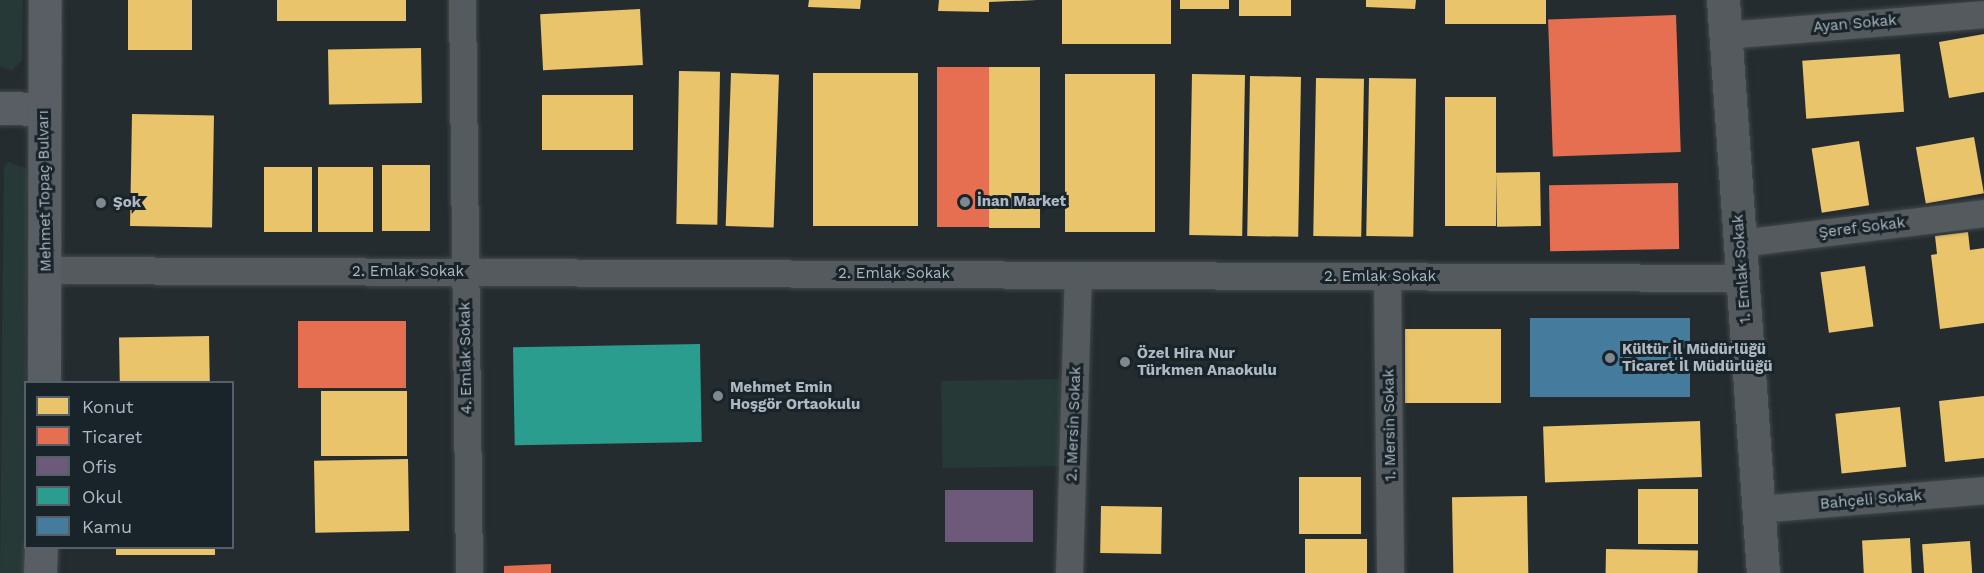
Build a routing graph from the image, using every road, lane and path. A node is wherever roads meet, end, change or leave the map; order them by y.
1 (45, 0) edge
2 (462, 0) edge
3 (1723, 0) edge
4 (1984, 14) edge
5 (1725, 35) junction
6 (0, 108) edge
7 (44, 109) junction
8 (1984, 213) edge
9 (1740, 243) junction
10 (46, 270) junction
11 (465, 272) junction
12 (1078, 275) junction
13 (1387, 277) junction
14 (1742, 278) junction
15 (44, 381) edge
16 (1984, 490) edge
17 (1759, 509) junction
18 (41, 549) edge
19 (40, 573) edge
20 (469, 573) edge
21 (1069, 573) edge
22 (1390, 573) edge
23 (1763, 573) edge

1 - 7 main road, Mehmet Topaç Bulvarı
2 - 11 street, 4. Emlak Sokak
3 - 5 street, 1. Emlak Sokak
4 - 5 street, Ayan Sokak
5 - 9 street, 1. Emlak Sokak
6 - 7 main road
7 - 10 main road, Mehmet Topaç Bulvarı
8 - 9 street, Şeref Sokak
9 - 14 street, 1. Emlak Sokak
10 - 11 street, 2. Emlak Sokak
10 - 15 main road, Mehmet Topaç Bulvarı
11 - 12 street, 2. Emlak Sokak
11 - 20 street, 4. Emlak Sokak
12 - 13 street, 2. Emlak Sokak
12 - 21 street, 2. Mersin Sokak
13 - 14 street, 2. Emlak Sokak
13 - 22 street, 1. Mersin Sokak
14 - 17 street, 1. Emlak Sokak
16 - 17 street, Bahçeli Sokak
17 - 23 street, 1. Emlak Sokak
18 - 19 main road

